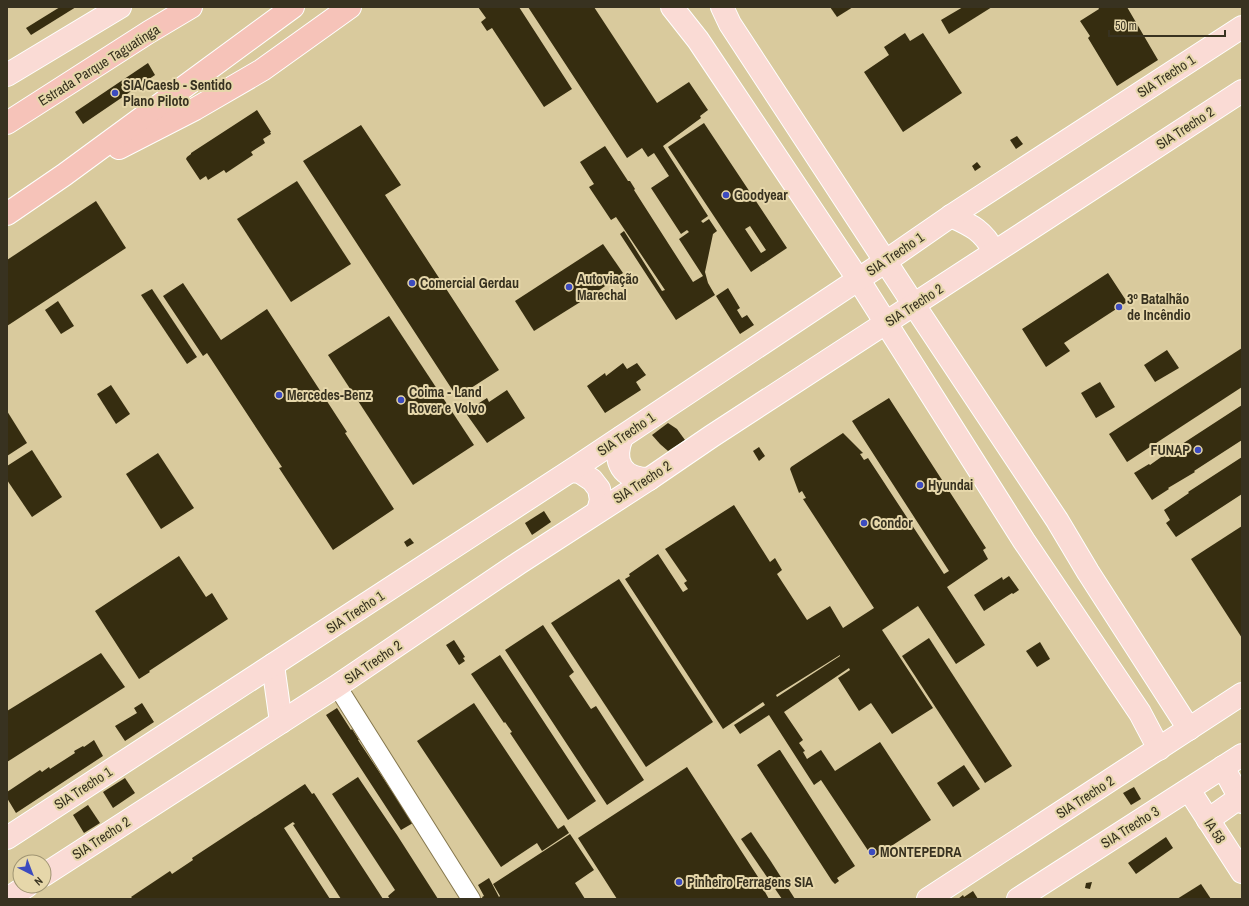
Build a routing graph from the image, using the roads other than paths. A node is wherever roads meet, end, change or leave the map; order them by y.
1 (120, 7) edge
2 (191, 7) edge
3 (293, 7) edge
4 (350, 7) edge
5 (672, 7) edge
6 (722, 7) edge
7 (1242, 27) edge
8 (7, 75) edge
9 (1242, 91) edge
10 (7, 123) edge
11 (64, 175) junction
12 (7, 214) edge
13 (950, 216) junction
14 (994, 252) junction
15 (886, 261) junction
16 (858, 279) junction
17 (914, 305) junction
18 (886, 323) junction
19 (622, 437) junction
20 (571, 471) junction
21 (649, 479) junction
22 (598, 511) junction
23 (273, 665) junction
24 (337, 686) junction
25 (1242, 694) edge
26 (281, 722) junction
27 (1189, 729) junction
28 (1159, 748) junction
29 (1242, 755) edge
30 (1223, 767) junction
31 (1189, 790) junction
32 (1240, 800) edge
33 (1208, 820) junction
34 (7, 838) edge
35 (52, 870) edge
36 (1242, 872) edge
37 (935, 896) edge
38 (471, 899) edge
39 (1018, 899) edge

1 - 8 main road
2 - 10 highway, Estrada Parque Taguatinga
3 - 11 highway
4 - 11 highway
5 - 16 main road
6 - 15 main road
7 - 13 main road, SIA Trecho 1
9 - 14 main road, SIA Trecho 2
11 - 12 highway
13 - 14 main road
13 - 15 main road, SIA Trecho 1
14 - 17 main road, SIA Trecho 2
15 - 16 main road, SIA Trecho 1
15 - 17 main road
16 - 18 main road
16 - 19 main road, SIA Trecho 1
17 - 18 main road, SIA Trecho 2
17 - 27 main road
18 - 21 main road, SIA Trecho 2
18 - 28 main road
19 - 20 main road, SIA Trecho 1
19 - 21 main road
20 - 22 main road
20 - 23 main road, SIA Trecho 1
21 - 22 main road, SIA Trecho 2
22 - 24 main road, SIA Trecho 2
23 - 26 main road
23 - 34 main road, SIA Trecho 1
24 - 26 main road, SIA Trecho 2
24 - 38 street
25 - 27 main road, SIA Trecho 2
26 - 35 main road, SIA Trecho 2
27 - 28 main road, SIA Trecho 2
28 - 37 main road, SIA Trecho 2
29 - 30 main road, SIA Trecho 3
30 - 31 main road, SIA Trecho 3
30 - 32 main road
31 - 33 main road, IA 58
31 - 39 main road, SIA Trecho 3
32 - 33 main road
33 - 36 main road, IA 58

